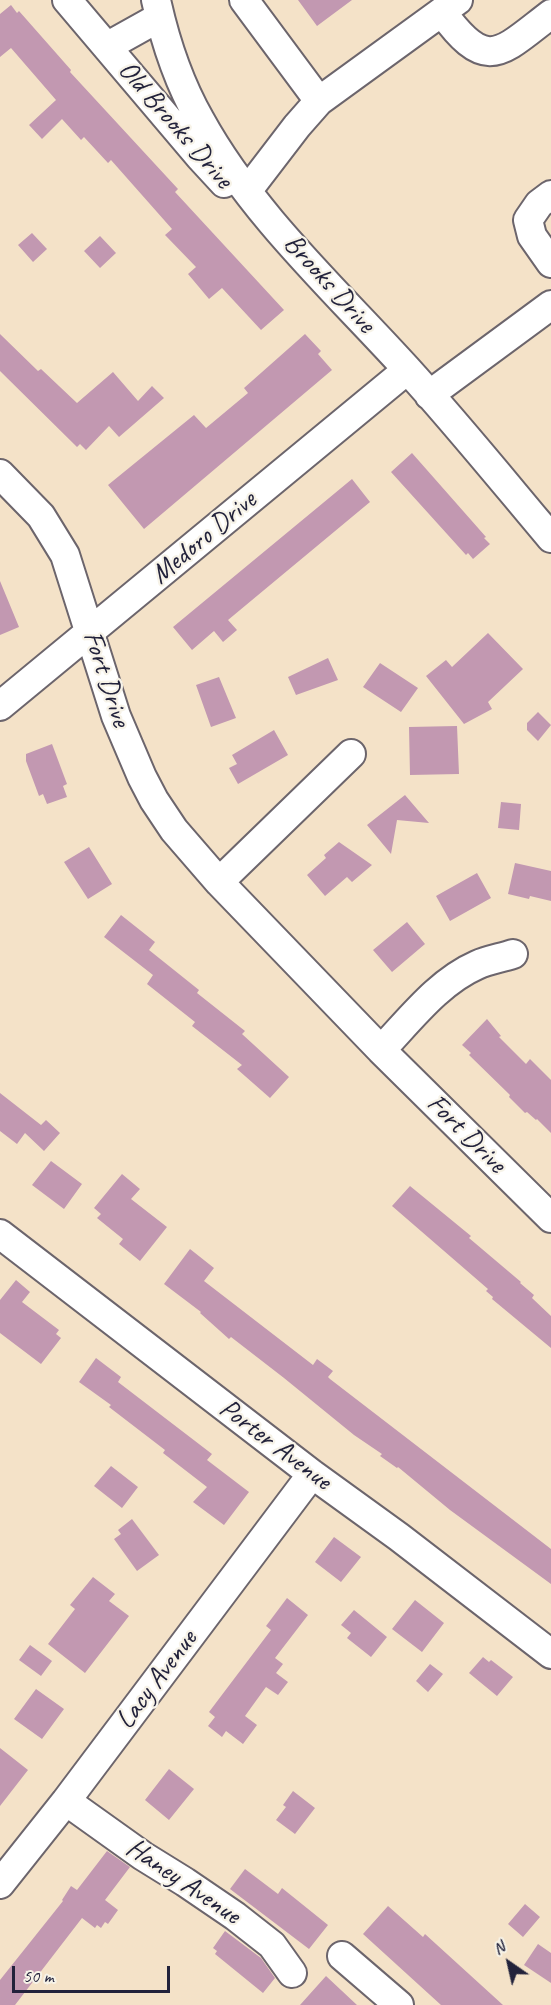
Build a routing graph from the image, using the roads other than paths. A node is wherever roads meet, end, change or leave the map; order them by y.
1 (67, 0) edge
2 (244, 0) edge
3 (450, 6) edge
4 (158, 9) edge
5 (551, 14) edge
6 (108, 46) junction
7 (319, 101) junction
8 (248, 190) junction
9 (551, 195) edge
10 (290, 242) junction
11 (551, 263) edge
12 (551, 305) edge
13 (407, 370) junction
14 (429, 395) junction
15 (0, 474) edge
16 (551, 538) edge
17 (91, 631) junction
18 (0, 706) edge
19 (351, 754) dead end
20 (219, 882) junction
21 (513, 954) dead end
22 (381, 1050) junction
23 (551, 1218) edge
24 (0, 1234) edge
25 (312, 1474) junction
26 (551, 1654) edge
27 (66, 1801) junction
28 (0, 1884) edge
29 (342, 1956) dead end
30 (292, 1973) dead end
31 (399, 2005) edge

1 - 6 street, Old Brooks Drive
2 - 7 street
3 - 5 street
3 - 7 street
4 - 6 street
4 - 8 street, Brooks Drive
6 - 10 street, Old Brooks Drive
7 - 8 street
8 - 10 street, Brooks Drive
9 - 11 street
10 - 13 street, Brooks Drive
12 - 14 street
13 - 14 street, Brooks Drive
13 - 17 street, Medoro Drive
14 - 16 street, Brooks Drive
15 - 17 street, Fort Drive
17 - 18 street, Medoro Drive
17 - 20 street, Fort Drive
19 - 20 street
20 - 22 street, Fort Drive
21 - 22 street
22 - 23 street, Fort Drive
24 - 25 street, Porter Avenue
25 - 26 street, Porter Avenue
25 - 27 street, Lacy Avenue
27 - 28 street, Lacy Avenue
27 - 30 street, Haney Avenue
29 - 31 street

